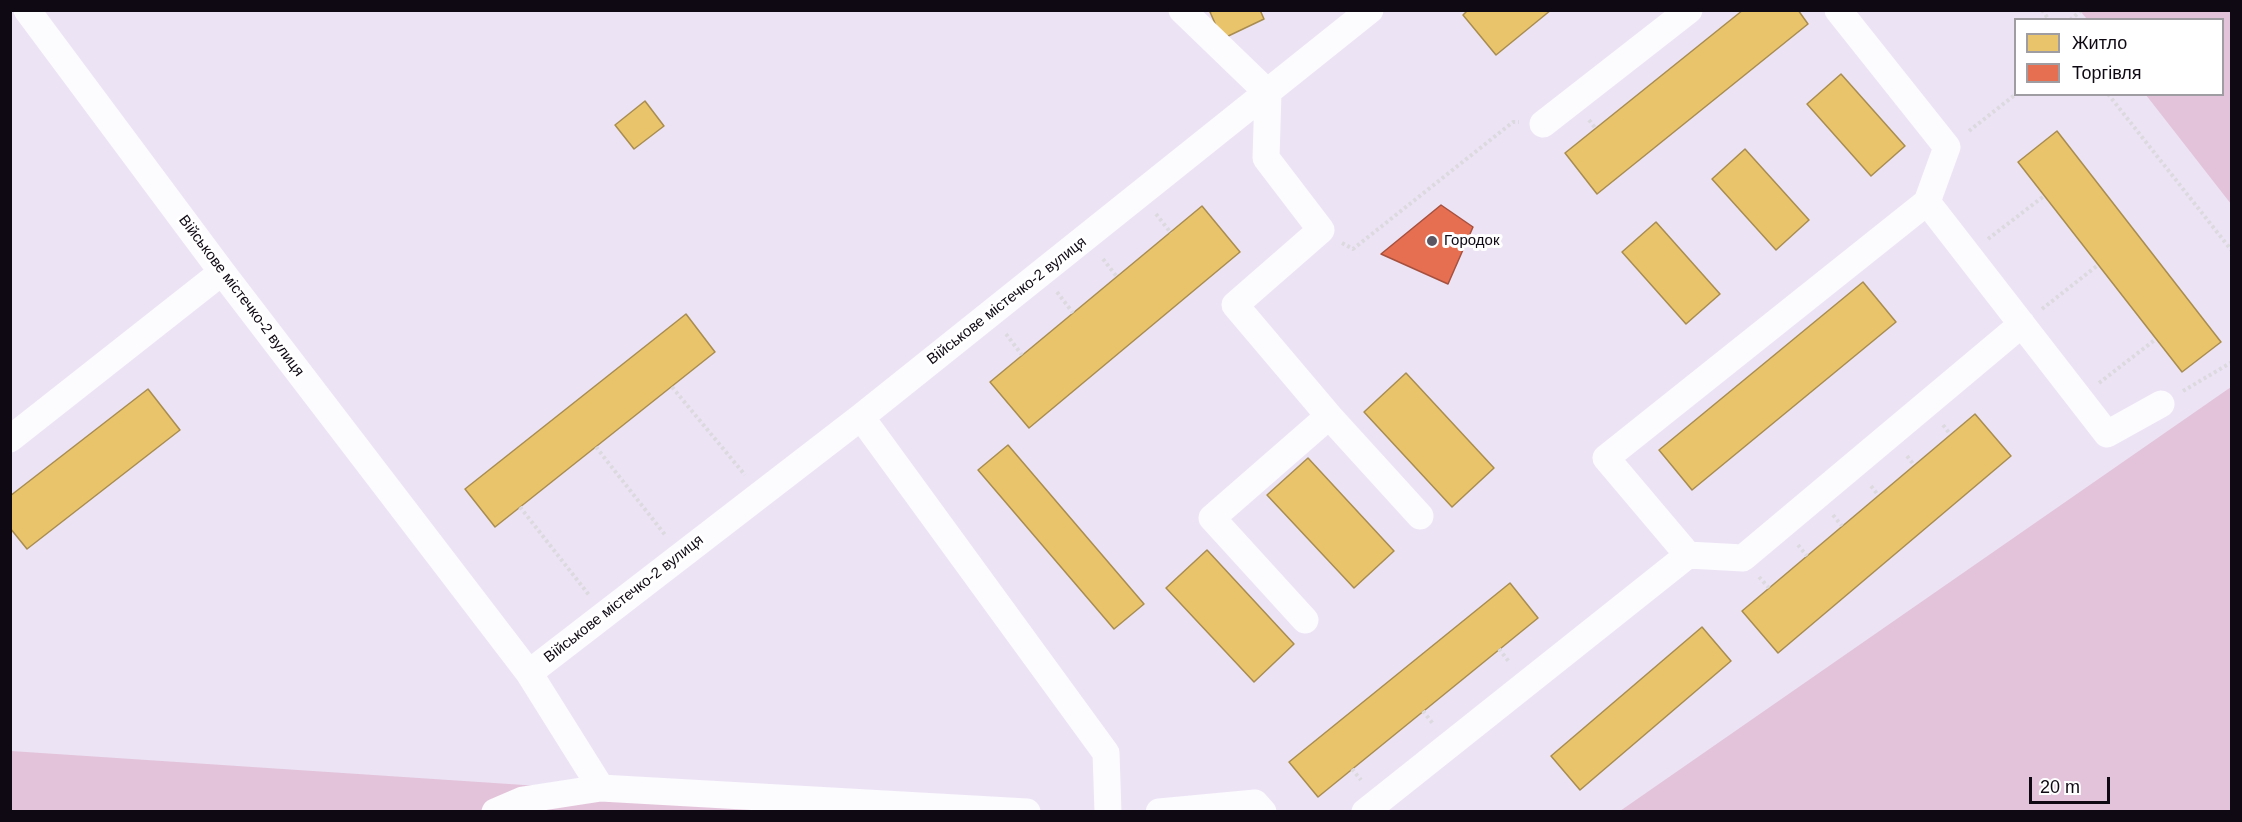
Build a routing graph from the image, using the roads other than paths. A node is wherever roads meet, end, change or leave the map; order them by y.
1 (27, 10) edge
2 (1182, 10) edge
3 (1370, 10) edge
4 (1689, 10) edge
5 (1838, 10) edge
6 (1268, 93) junction
7 (1543, 124) road end
8 (1927, 202) junction
9 (222, 272) junction
10 (2022, 324) junction
11 (2161, 404) road end
12 (1329, 416) junction
13 (861, 417) junction
14 (10, 439) edge
15 (1420, 516) dead end
16 (1688, 555) junction
17 (1305, 620) dead end
18 (529, 672) junction
19 (601, 788) junction
20 (495, 812) edge
21 (1027, 812) edge
22 (1108, 812) edge
23 (1159, 812) edge
24 (1263, 812) edge
25 (1365, 812) edge

1 - 9 street, Військове містечко-2 вулиця
2 - 6 street
3 - 6 street, Військове містечко-2 вулиця
4 - 7 street
5 - 8 street
6 - 12 street
6 - 13 street, Військове містечко-2 вулиця
8 - 10 street
8 - 16 street
9 - 14 street
9 - 18 street, Військове містечко-2 вулиця
10 - 11 street
10 - 16 street
12 - 15 street
12 - 17 street
13 - 18 street, Військове містечко-2 вулиця
13 - 22 street
16 - 25 street
18 - 19 street
19 - 20 street
19 - 21 street
23 - 24 street

